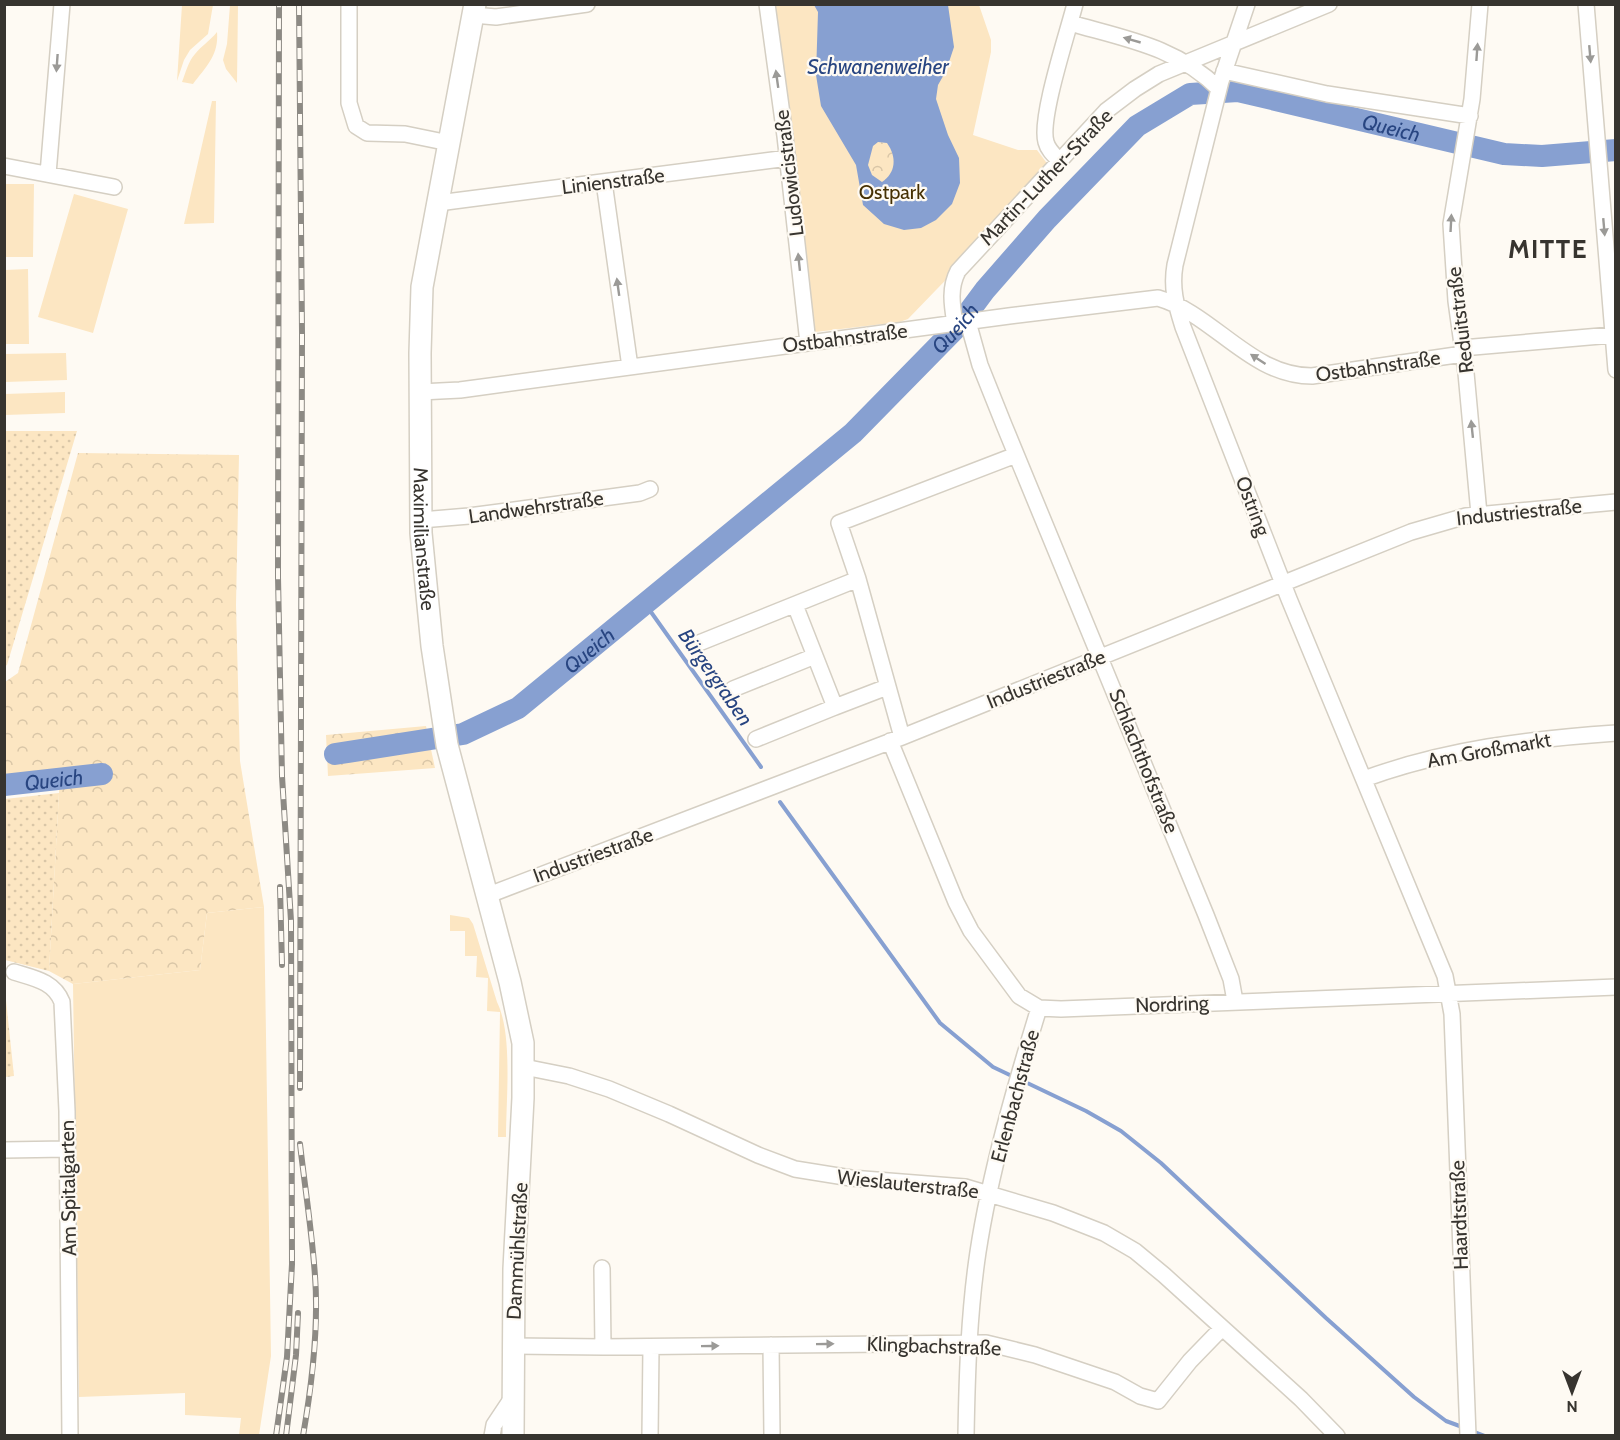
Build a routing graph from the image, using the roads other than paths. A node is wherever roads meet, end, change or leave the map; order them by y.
1 (62, 4) edge
2 (349, 4) edge
3 (586, 4) edge
4 (767, 4) edge
5 (1075, 4) edge
6 (1247, 4) edge
7 (1329, 4) edge
8 (1480, 4) edge
9 (1586, 4) edge
10 (474, 10) edge
11 (1070, 23) junction
12 (1234, 44) junction
13 (1186, 62) junction
14 (1221, 80) junction
15 (1469, 121) junction
16 (449, 143) junction
17 (788, 158) junction
18 (1060, 161) junction
19 (4, 166) edge
20 (48, 174) junction
21 (604, 182) junction
22 (114, 187) dead end
23 (1609, 202) edge
24 (438, 203) junction
25 (1175, 304) junction
26 (1613, 316) edge
27 (962, 323) junction
28 (1612, 335) junction
29 (808, 343) junction
30 (1463, 351) junction
31 (630, 367) junction
32 (1616, 370) edge
33 (420, 392) junction
34 (1016, 455) junction
35 (650, 489) dead end
36 (1616, 502) edge
37 (1479, 514) junction
38 (421, 520) junction
39 (858, 579) junction
40 (1283, 583) junction
41 (795, 605) junction
42 (699, 643) dead end
43 (815, 656) junction
44 (1101, 656) junction
45 (887, 687) junction
46 (733, 689) dead end
47 (835, 707) junction
48 (1616, 734) edge
49 (756, 739) dead end
50 (896, 739) junction
51 (1364, 780) junction
52 (486, 896) junction
53 (14, 972) dead end
54 (1616, 987) edge
55 (1450, 994) junction
56 (1235, 1001) junction
57 (1039, 1008) junction
58 (524, 1067) junction
59 (67, 1149) junction
60 (4, 1150) edge
61 (989, 1193) junction
62 (602, 1268) dead end
63 (1222, 1328) junction
64 (970, 1342) junction
65 (771, 1345) junction
66 (513, 1346) junction
67 (603, 1347) junction
68 (651, 1347) junction
69 (512, 1398) junction
70 (70, 1436) edge
71 (492, 1436) edge
72 (513, 1436) edge
73 (650, 1436) edge
74 (772, 1436) edge
75 (966, 1436) edge
76 (1337, 1436) edge
77 (1468, 1436) edge

1 -> 20 street
2 - 16 street
3 - 10 street
17 -> 4 street, Ludowicistraße
5 - 11 street
6 - 12 street, Ostring
7 - 12 street, Martin-Luther-Straße
15 -> 8 street, Reduitstraße
9 -> 23 street
10 - 16 street, Maximilianstraße
13 -> 11 street
11 - 18 street
12 - 13 street, Martin-Luther-Straße
12 - 14 street, Ostring
13 - 14 street
13 - 18 street, Martin-Luther-Straße
14 - 15 street
14 - 25 street, Ostring
30 -> 15 street, Reduitstraße
16 - 24 street, Maximilianstraße
17 - 21 street, Linienstraße
29 -> 17 street, Ludowicistraße
18 - 27 street, Martin-Luther-Straße
19 - 20 street
20 - 22 street
21 - 24 street, Linienstraße
31 -> 21 street
23 -> 26 street
24 - 33 street, Maximilianstraße
25 - 27 street, Ostbahnstraße
30 -> 25 street, Ostbahnstraße
25 - 40 street, Ostring
26 - 28 street
27 - 29 street, Ostbahnstraße
27 - 34 street, Schlachthofstraße
28 - 30 street, Ostbahnstraße
28 - 32 street
29 - 31 street, Ostbahnstraße
37 -> 30 street, Reduitstraße
31 - 33 street, Ostbahnstraße
33 - 38 street, Maximilianstraße
34 - 39 street
34 - 44 street, Schlachthofstraße
35 - 38 street, Landwehrstraße
36 - 37 street, Industriestraße
37 - 40 street, Industriestraße
38 - 52 street, Maximilianstraße
39 - 41 street
39 - 45 street
40 - 44 street, Industriestraße
40 - 51 street, Ostring
41 - 42 street
41 - 43 street
43 - 46 street
43 - 47 street
44 - 50 street, Industriestraße
44 - 56 street, Schlachthofstraße
45 - 47 street
45 - 50 street
47 - 49 street
48 - 51 street, Am Großmarkt
50 - 52 street, Industriestraße
50 - 57 street
51 - 55 street, Ostring
52 - 58 street, Maximilianstraße
53 - 59 street, Am Spitalgarten
54 - 55 street, Nordring
55 - 56 street, Nordring
55 - 77 street, Haardtstraße
56 - 57 street, Nordring
57 - 61 street, Erlenbachstraße
58 - 61 street, Wieslauterstraße
58 - 66 street, Dammühlstraße
59 - 60 street
59 - 70 street, Am Spitalgarten
61 - 63 street, Wieslauterstraße
61 - 64 street, Erlenbachstraße
62 - 67 street
63 - 64 street, Klingbachstraße
63 - 76 street, Wieslauterstraße
65 -> 64 street, Klingbachstraße
64 - 75 street, Erlenbachstraße
68 -> 65 street, Klingbachstraße
65 - 74 street
66 - 67 street, Klingbachstraße
66 - 69 street, Dammühlstraße
67 - 68 street, Klingbachstraße
68 - 73 street
69 - 71 street
69 - 72 street, Dammühlstraße

